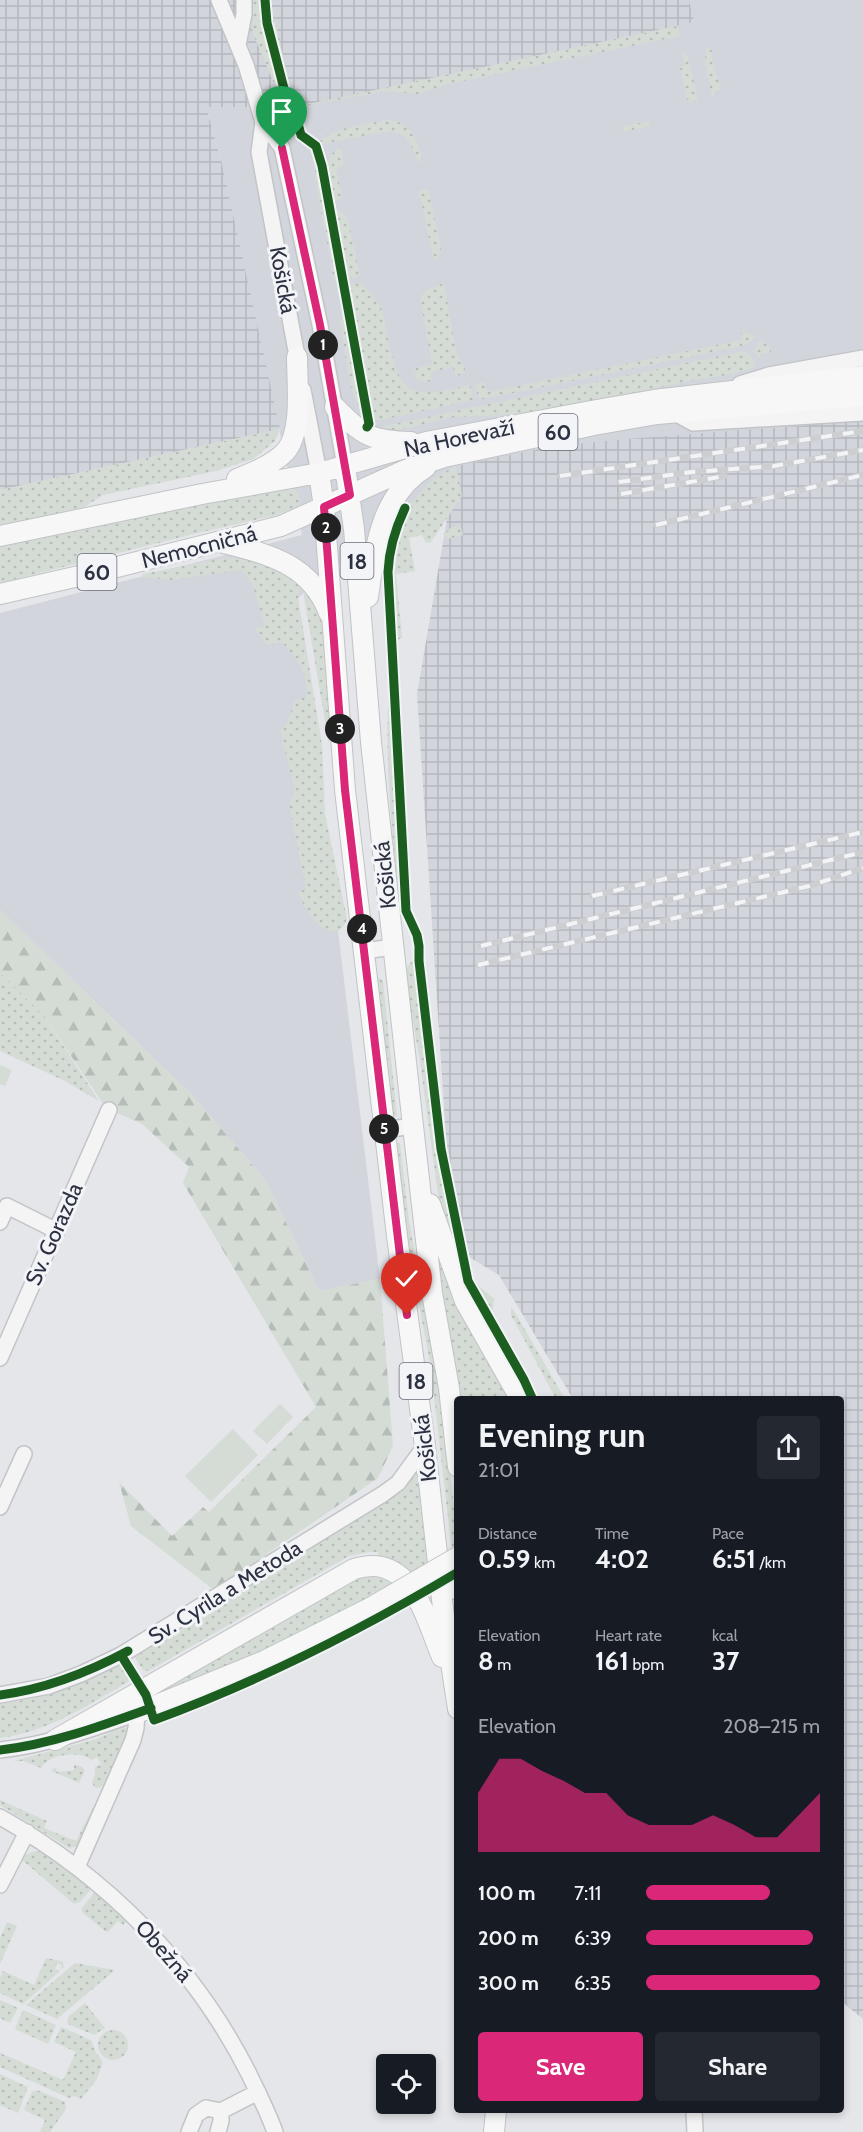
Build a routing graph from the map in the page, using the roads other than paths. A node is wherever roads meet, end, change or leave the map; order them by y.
1 (219, 0) edge
2 (244, 0) edge
3 (238, 45) junction
4 (263, 122) junction
5 (297, 357) junction
6 (863, 358) edge
7 (863, 376) edge
8 (717, 392) junction
9 (863, 396) edge
10 (335, 407) junction
11 (673, 412) junction
12 (863, 413) edge
13 (426, 442) junction
14 (444, 457) junction
15 (345, 467) junction
16 (319, 473) junction
17 (202, 494) junction
18 (350, 495) junction
19 (324, 507) junction
20 (0, 536) edge
21 (221, 542) junction
22 (0, 594) edge
23 (333, 624) junction
24 (364, 628) junction
25 (393, 947) junction
26 (364, 951) junction
27 (109, 1110) dead end
28 (413, 1126) junction
29 (384, 1130) junction
30 (418, 1168) junction
31 (4, 1205) edge
32 (0, 1222) edge
33 (57, 1231) junction
34 (0, 1358) edge
35 (519, 1396) edge
36 (454, 1432) edge
37 (425, 1446) junction
38 (24, 1454) dead end
39 (0, 1507) edge
40 (454, 1559) edge
41 (439, 1572) junction
42 (454, 1586) edge
43 (454, 1684) joint
44 (0, 1695) edge
45 (137, 1713) junction
46 (55, 1740) junction
47 (0, 1750) edge
48 (0, 1817) edge
49 (27, 1832) junction
50 (77, 1867) junction
51 (0, 1885) edge
52 (258, 2092) junction
53 (221, 2110) junction
54 (496, 2113) edge
55 (694, 2113) edge
56 (189, 2132) edge
57 (218, 2132) edge
58 (275, 2132) edge
59 (494, 2132) edge
60 (695, 2132) edge

1 - 3 street, Košická
2 - 3 street
3 - 4 street, Košická
4 - 5 street, Košická
4 - 10 street, Košická
5 - 16 street, Košická
5 - 17 main road
6 - 8 street, Na Horevaží
7 - 8 main road, Na Horevaží / 60
8 - 13 main road, Na Horevaží / 60
9 - 11 main road, Na Horevaží / 60
10 - 13 main road
10 - 15 street, Košická
11 - 12 street
11 - 14 main road, Na Horevaží / 60
13 - 15 main road, Na Horevaží / 60
14 - 18 main road, Na Horevaží / 60
14 - 24 main road, Na Horevaží
15 - 16 main road, 60
15 - 18 main road, 18
16 - 17 main road, 60
16 - 19 main road, 18
17 - 20 main road, 60
18 - 19 main road, 60
18 - 24 main road, Košická / 18
19 - 21 main road, Nemocničná / 60
19 - 23 main road, Košická / 18
21 - 22 main road, Nemocničná / 60
21 - 23 main road
23 - 26 main road, Košická / 18
24 - 25 main road, Košická / 18
25 - 26 street
25 - 28 main road, Košická / 18
26 - 29 main road, Košická / 18
27 - 33 street, Sv. Gorazda
28 - 29 street
28 - 30 main road, Košická / 18
29 - 37 main road, Košická / 18
30 - 35 main road
30 - 36 main road, Košická / 18
31 - 32 street
31 - 33 street
33 - 34 street, Sv. Gorazda
37 - 41 main road, Košická / 18
37 - 44 street, Sv. Cyrila a Metoda
38 - 39 street
40 - 45 main road, bridge
41 - 42 main road
41 - 43 main road, Košická / 18
43 - 46 main road
45 - 46 street
45 - 50 street
46 - 47 street
48 - 49 street, Obežná
49 - 50 street, Obežná
49 - 51 street
50 - 52 street, Obežná
52 - 53 street
52 - 58 street, Obežná
53 - 56 street
53 - 57 street
54 - 59 main road
55 - 60 street

